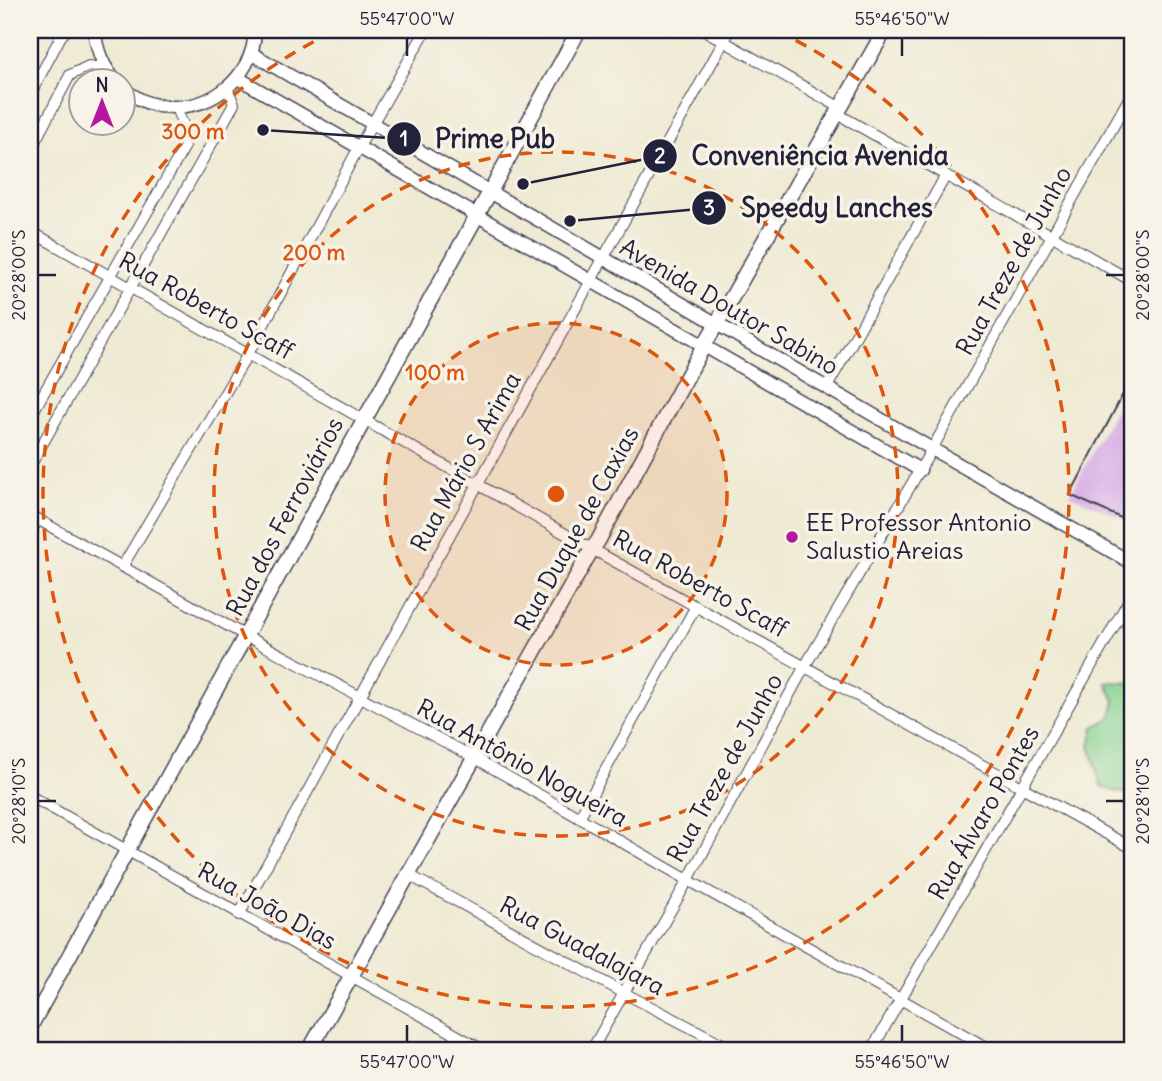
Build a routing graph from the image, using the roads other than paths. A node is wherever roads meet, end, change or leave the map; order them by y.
1 (67, 30) edge
2 (94, 30) edge
3 (255, 30) edge
4 (262, 30) edge
5 (426, 30) edge
6 (579, 30) edge
7 (704, 30) edge
8 (730, 30) edge
9 (885, 30) edge
10 (724, 41) junction
11 (252, 49) junction
12 (105, 66) edge
13 (238, 78) junction
14 (66, 84) edge
15 (227, 88) junction
16 (1132, 93) edge
17 (30, 94) edge
18 (136, 98) edge
19 (176, 108) junction
20 (842, 112) junction
21 (373, 124) junction
22 (359, 147) junction
23 (30, 151) edge
24 (946, 175) junction
25 (490, 192) junction
26 (477, 215) junction
27 (30, 231) edge
28 (1053, 234) junction
29 (604, 258) junction
30 (110, 276) junction
31 (591, 281) junction
32 (1132, 281) edge
33 (130, 288) junction
34 (718, 324) junction
35 (705, 346) junction
36 (248, 354) junction
37 (827, 387) junction
38 (30, 417) edge
39 (364, 419) junction
40 (932, 449) junction
41 (30, 466) edge
42 (919, 470) junction
43 (478, 484) junction
44 (34, 517) edge
45 (30, 533) edge
46 (592, 549) junction
47 (1132, 563) edge
48 (122, 567) junction
49 (1132, 595) edge
50 (696, 606) junction
51 (246, 636) junction
52 (804, 666) junction
53 (359, 698) junction
54 (475, 758) junction
55 (1023, 787) junction
56 (30, 796) edge
57 (579, 818) junction
58 (1132, 848) edge
59 (127, 851) junction
60 (409, 875) junction
61 (688, 880) junction
62 (239, 915) junction
63 (351, 977) junction
64 (624, 993) junction
65 (901, 1000) junction
66 (30, 1027) edge
67 (458, 1037) junction
68 (309, 1051) edge
69 (450, 1051) edge
70 (485, 1051) edge
71 (591, 1051) edge
72 (736, 1051) edge
73 (871, 1051) edge
74 (993, 1051) edge

1 - 17 street
2 - 12 street
3 - 11 street
4 - 11 street
5 - 21 street
6 - 25 main road, Rua dos Ferroviários
7 - 10 street
8 - 10 street, Rua Mário S Arima
9 - 20 main road, Rua Duque de Caxias
10 - 20 street
10 - 29 street, Rua Mário S Arima
11 - 13 street
11 - 21 street, Avenida Doutor Sabino
13 - 15 street
13 - 22 street, Avenida Doutor Sabino
14 - 23 street
15 - 19 street
15 - 33 street
16 - 28 street, Rua Treze de Junho
18 - 19 street
19 - 30 street
20 - 24 street
20 - 34 main road, Rua Duque de Caxias
21 - 22 street
21 - 25 street, Avenida Doutor Sabino
22 - 26 street, Avenida Doutor Sabino
22 - 36 street
24 - 28 street
24 - 37 street
25 - 26 main road, Rua dos Ferroviários
25 - 29 street, Avenida Doutor Sabino
26 - 31 street, Avenida Doutor Sabino
26 - 39 main road, Rua dos Ferroviários
27 - 30 street, Rua Roberto Scaff
28 - 32 street
28 - 40 street, Rua Treze de Junho
29 - 31 street, Rua Mário S Arima
29 - 34 street, Avenida Doutor Sabino
30 - 33 street, Rua Roberto Scaff
30 - 38 street
31 - 35 street, Avenida Doutor Sabino
31 - 43 street, Rua Mário S Arima
33 - 36 street, Rua Roberto Scaff
33 - 41 street
34 - 35 main road, Rua Duque de Caxias
34 - 37 street, Avenida Doutor Sabino
35 - 42 street, Avenida Doutor Sabino
35 - 46 main road, Rua Duque de Caxias
36 - 39 street, Rua Roberto Scaff
36 - 48 street
37 - 40 street, Avenida Doutor Sabino
39 - 43 street, Rua Roberto Scaff
39 - 51 main road, Rua dos Ferroviários
40 - 42 street, Rua Treze de Junho
40 - 47 street, Avenida Doutor Sabino
42 - 52 street, Rua Treze de Junho
43 - 46 street, Rua Roberto Scaff
43 - 53 street, Rua Mário S Arima
44 - 45 street
44 - 48 street, Rua Antônio Nogueira
46 - 50 street, Rua Roberto Scaff
46 - 54 main road, Rua Duque de Caxias
48 - 51 street, Rua Antônio Nogueira
49 - 55 street, Rua Álvaro Pontes
50 - 52 street, Rua Roberto Scaff
50 - 57 street
51 - 53 street, Rua Antônio Nogueira
51 - 59 main road, Rua dos Ferroviários
52 - 55 street, Rua Roberto Scaff
52 - 61 street, Rua Treze de Junho
53 - 54 street, Rua Antônio Nogueira
53 - 62 street, Rua Mário S Arima
54 - 57 street, Rua Antônio Nogueira
54 - 60 main road, Rua Duque de Caxias
55 - 58 street, Rua Roberto Scaff
55 - 65 street, Rua Álvaro Pontes
56 - 59 street, Rua João Dias
57 - 61 street, Rua Antônio Nogueira
59 - 62 street, Rua João Dias
59 - 66 main road, Rua dos Ferroviários
60 - 63 main road, Rua Duque de Caxias
60 - 64 street, Rua Guadalajara
61 - 64 street, Rua Treze de Junho
61 - 65 street, Rua Antônio Nogueira
62 - 63 street, Rua João Dias
63 - 67 street, Rua João Dias
63 - 68 main road, Rua Duque de Caxias
64 - 71 street, Rua Treze de Junho
64 - 72 street, Rua Guadalajara
65 - 73 street, Rua Álvaro Pontes
65 - 74 street, Rua Antônio Nogueira
67 - 69 street
67 - 70 street, Rua João Dias

